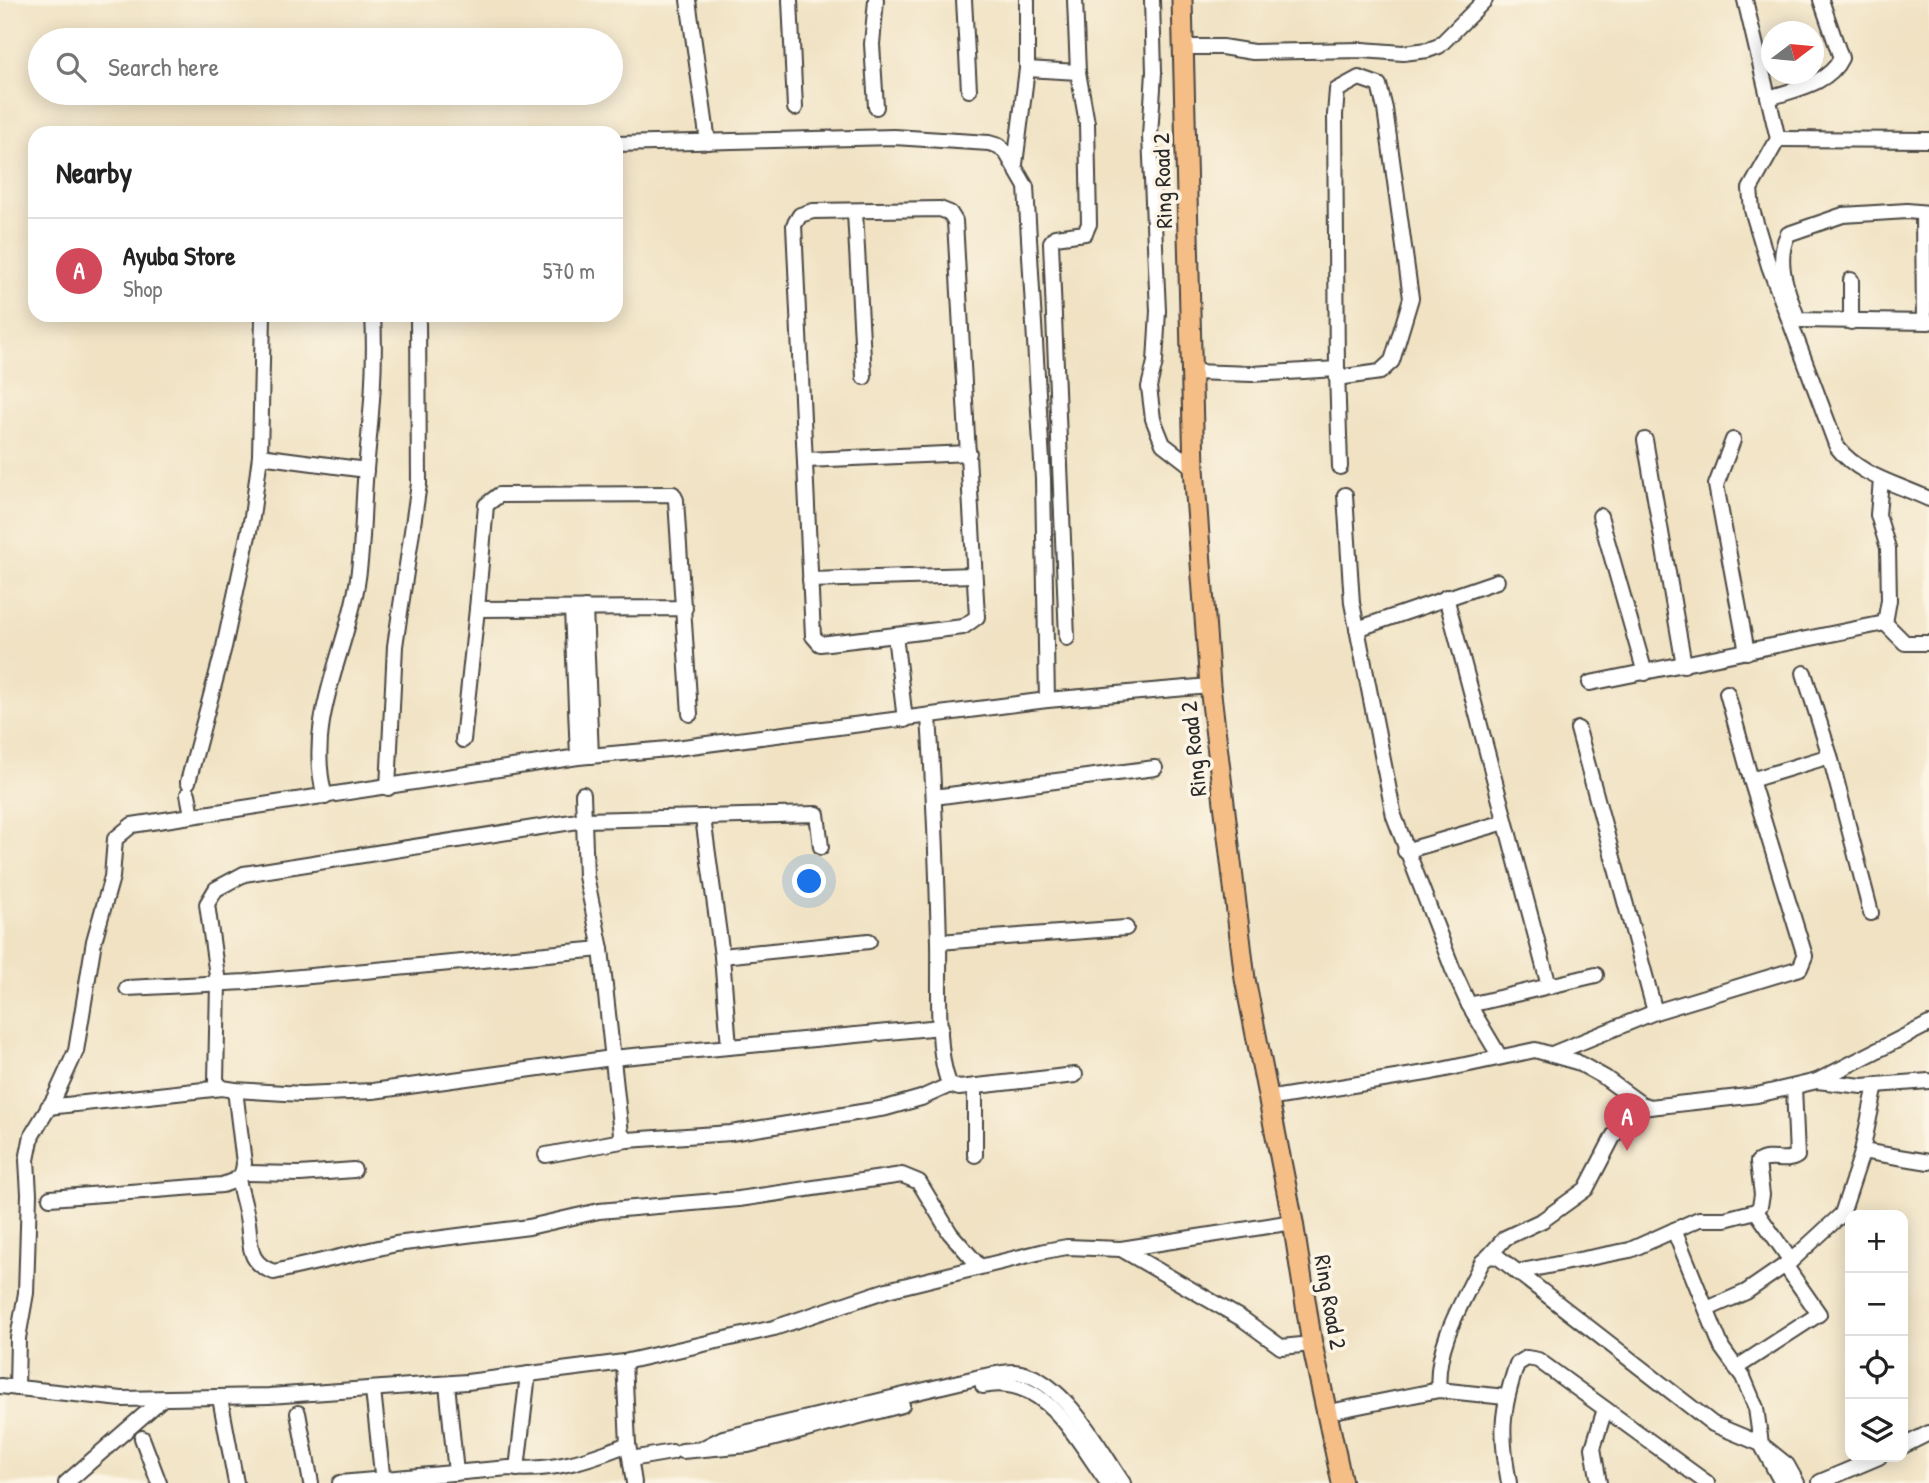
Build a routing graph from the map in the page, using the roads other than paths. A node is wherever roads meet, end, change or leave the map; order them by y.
1 (688, 0) edge
2 (790, 0) edge
3 (876, 0) edge
4 (964, 0) edge
5 (1027, 0) edge
6 (1076, 0) edge
7 (1152, 0) edge
8 (1182, 0) edge
9 (1485, 0) edge
10 (1745, 0) edge
11 (1821, 0) edge
12 (1183, 47) junction
13 (1027, 69) junction
14 (1078, 72) junction
15 (969, 90) dead end
16 (1769, 98) junction
17 (876, 107) dead end
18 (795, 108) dead end
19 (1778, 139) junction
20 (1929, 140) edge
21 (708, 142) junction
22 (623, 144) edge
23 (1015, 164) junction
24 (855, 212) junction
25 (1926, 213) edge
26 (1851, 280) dead end
27 (263, 322) edge
28 (373, 322) edge
29 (418, 322) edge
30 (1851, 322) junction
31 (1926, 322) edge
32 (1193, 372) junction
33 (1337, 374) junction
34 (864, 377) dead end
35 (1645, 440) dead end
36 (1733, 440) dead end
37 (969, 453) junction
38 (260, 456) junction
39 (806, 460) junction
40 (1340, 467) dead end
41 (1194, 468) junction
42 (366, 470) junction
43 (1881, 480) junction
44 (1345, 495) dead end
45 (1929, 499) edge
46 (1600, 516) dead end
47 (974, 575) junction
48 (810, 580) junction
49 (1497, 581) dead end
50 (1446, 597) junction
51 (578, 608) junction
52 (685, 608) junction
53 (477, 609) junction
54 (1885, 623) junction
55 (1357, 629) junction
56 (895, 635) junction
57 (1067, 638) dead end
58 (1929, 643) edge
59 (1747, 652) junction
60 (1684, 665) junction
61 (1645, 673) junction
62 (1804, 673) dead end
63 (1590, 683) dead end
64 (1210, 686) junction
65 (1727, 693) dead end
66 (1047, 701) junction
67 (690, 714) dead end
68 (929, 717) junction
69 (905, 720) junction
70 (1578, 729) dead end
71 (463, 740) dead end
72 (1830, 756) junction
73 (584, 757) junction
74 (1155, 768) dead end
75 (1751, 780) junction
76 (388, 788) junction
77 (583, 794) dead end
78 (325, 797) junction
79 (934, 797) junction
80 (192, 815) junction
81 (704, 818) junction
82 (584, 820) junction
83 (1505, 821) junction
84 (821, 847) dead end
85 (1405, 850) junction
86 (1871, 913) dead end
87 (1126, 928) dead end
88 (869, 941) dead end
89 (940, 942) junction
90 (601, 949) junction
91 (722, 956) junction
92 (1596, 975) dead end
93 (218, 983) junction
94 (1549, 986) junction
95 (127, 988) dead end
96 (1469, 1005) junction
97 (1655, 1012) junction
98 (1929, 1024) edge
99 (941, 1027) junction
100 (729, 1047) junction
101 (1552, 1054) junction
102 (1500, 1057) junction
103 (612, 1058) junction
104 (1075, 1075) dead end
105 (1816, 1081) junction
106 (1929, 1081) edge
107 (950, 1084) junction
108 (1876, 1085) junction
109 (975, 1086) junction
110 (1794, 1087) junction
111 (228, 1089) junction
112 (1268, 1098) junction
113 (1641, 1104) junction
114 (48, 1107) junction
115 (627, 1140) junction
116 (1862, 1152) junction
117 (546, 1155) dead end
118 (975, 1155) dead end
119 (1929, 1162) edge
120 (354, 1170) dead end
121 (241, 1176) junction
122 (50, 1198) dead end
123 (1756, 1211) junction
124 (1293, 1222) junction
125 (1674, 1230) junction
126 (1121, 1249) junction
127 (1489, 1256) junction
128 (1788, 1263) junction
129 (979, 1266) junction
130 (1517, 1272) junction
131 (1707, 1308) junction
132 (1312, 1344) junction
133 (624, 1363) junction
134 (1736, 1368) junction
135 (528, 1374) junction
136 (447, 1384) junction
137 (0, 1386) edge
138 (17, 1388) junction
139 (373, 1390) junction
140 (1439, 1390) junction
141 (1505, 1397) junction
142 (220, 1398) junction
143 (161, 1400) junction
144 (895, 1402) junction
145 (1605, 1409) junction
146 (1329, 1412) junction
147 (298, 1413) dead end
148 (1929, 1433) edge
149 (142, 1438) dead end
150 (628, 1444) junction
151 (1762, 1444) junction
152 (1908, 1444) edge
153 (631, 1460) junction
154 (1867, 1462) edge
155 (517, 1469) junction
156 (456, 1473) junction
157 (535, 1477) edge
158 (383, 1481) edge
159 (1820, 1482) edge
160 (66, 1483) edge
161 (159, 1483) edge
162 (236, 1483) edge
163 (311, 1483) edge
164 (340, 1483) edge
165 (634, 1483) edge
166 (1108, 1483) edge
167 (1123, 1483) edge
168 (1342, 1483) edge
169 (1509, 1483) edge
170 (1599, 1483) edge
171 (1707, 1483) edge
172 (1782, 1483) edge
173 (1797, 1483) edge

1 - 21 street
2 - 18 street
3 - 17 street
4 - 15 street
5 - 13 street
6 - 14 street
7 - 41 street
8 - 12 main road, Ring Road 2
9 - 12 street
10 - 16 street
11 - 16 street
12 - 32 main road, Ring Road 2
13 - 14 street
13 - 23 street
14 - 57 street
16 - 19 street
19 - 20 street
19 - 43 street
21 - 22 street
21 - 23 street
23 - 66 street
24 - 34 street
24 - 37 street
24 - 39 street
25 - 30 street
25 - 31 street
26 - 30 street
27 - 38 street
28 - 42 street
29 - 76 street
30 - 31 street
32 - 33 street
32 - 41 main road, Ring Road 2
33 - 33 street
33 - 40 street
35 - 60 street
36 - 59 street
37 - 39 street
37 - 47 street
38 - 42 street
38 - 80 street
39 - 48 street
41 - 64 main road, Ring Road 2
42 - 78 street
43 - 45 street
43 - 54 street
44 - 55 street
46 - 61 street
47 - 48 street
47 - 56 street
48 - 56 street
49 - 50 street
50 - 55 street
50 - 83 street
51 - 52 street
51 - 53 street
51 - 73 street
52 - 53 street
52 - 67 street
53 - 71 street
54 - 58 street
54 - 59 street
55 - 85 street
56 - 69 street
59 - 60 street
60 - 61 street
61 - 63 street
62 - 72 street
64 - 66 street
64 - 112 main road, Ring Road 2
65 - 75 street
66 - 68 street
68 - 69 street
68 - 79 street
69 - 73 street
70 - 97 street
72 - 75 street
72 - 86 street
73 - 76 street
74 - 79 street
75 - 97 street
76 - 78 street
77 - 82 street
78 - 80 street
79 - 89 street
80 - 114 street
81 - 82 street
81 - 84 street
81 - 91 street
82 - 90 street
82 - 93 street
83 - 85 street
83 - 94 street
85 - 96 street
87 - 89 street
88 - 91 street
89 - 99 street
90 - 93 street
90 - 103 street
91 - 100 street
92 - 94 street
93 - 95 street
93 - 111 street
94 - 96 street
96 - 102 street
97 - 101 street
98 - 105 street
99 - 100 street
99 - 107 street
100 - 103 street
101 - 102 street
101 - 113 street
102 - 112 street
103 - 111 street
103 - 115 street
104 - 109 street
105 - 108 street
105 - 110 street
106 - 108 street
107 - 109 street
107 - 115 street
108 - 116 street
109 - 118 street
110 - 113 street
110 - 123 street
111 - 114 street
111 - 121 street
112 - 124 main road, Ring Road 2
113 - 127 street
114 - 138 street
115 - 117 street
116 - 119 street
116 - 128 street
120 - 121 street
121 - 122 street
121 - 129 street
123 - 125 street
123 - 128 street
124 - 126 street
124 - 132 main road, Ring Road 2
125 - 130 street
125 - 131 street
126 - 129 street
126 - 132 street
127 - 130 street
127 - 140 street
128 - 131 street
128 - 134 street
129 - 133 street
130 - 151 street
131 - 134 street
132 - 146 main road, Ring Road 2
133 - 135 street
133 - 150 street
134 - 151 street
135 - 136 street
135 - 155 street
136 - 139 street
136 - 156 street
137 - 138 street
138 - 143 street
139 - 142 street
139 - 158 street
140 - 141 street
140 - 146 street
141 - 145 street
141 - 169 street
142 - 143 street
142 - 162 street
143 - 160 street
144 - 153 street
144 - 166 street
144 - 167 street
145 - 170 street
145 - 171 street
146 - 168 main road, Ring Road 2
147 - 163 street
148 - 152 street
149 - 161 street
150 - 153 street
150 - 157 street
151 - 172 street
151 - 173 street
153 - 165 street
154 - 159 street
155 - 156 street
155 - 157 street
156 - 158 street
158 - 164 street

